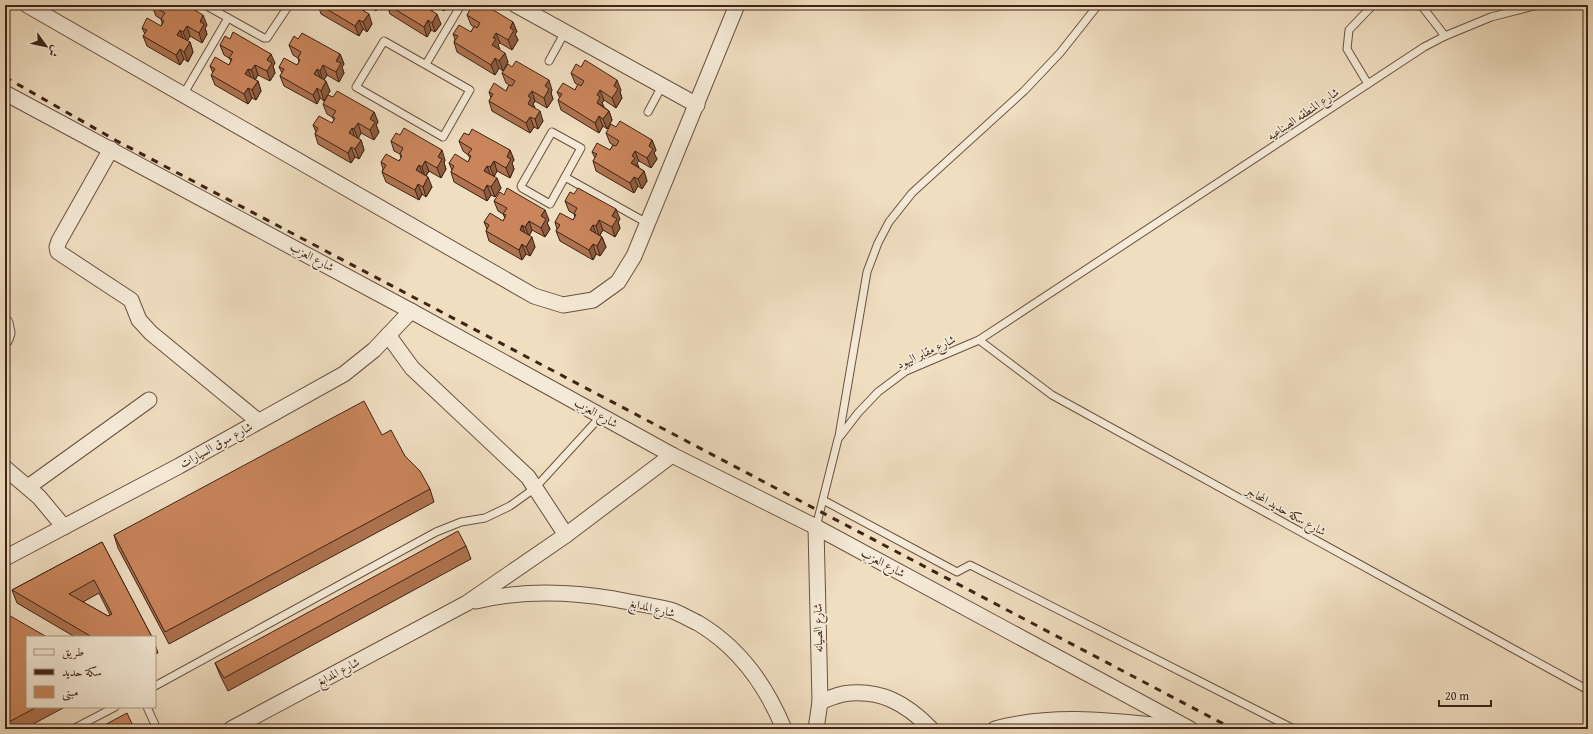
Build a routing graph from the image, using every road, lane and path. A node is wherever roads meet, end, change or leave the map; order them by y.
1 (27, 5) edge
2 (205, 5) edge
3 (289, 5) edge
4 (461, 5) edge
5 (516, 5) edge
6 (737, 5) edge
7 (1098, 5) edge
8 (1373, 5) edge
9 (1421, 5) edge
10 (1538, 5) edge
11 (228, 18) junction
12 (565, 32) junction
13 (1445, 36) junction
14 (548, 61) dead end
15 (426, 64) junction
16 (1368, 84) junction
17 (662, 86) junction
18 (5, 93) edge
19 (183, 95) junction
20 (697, 105) junction
21 (648, 112) dead end
22 (111, 149) junction
23 (565, 177) junction
24 (647, 223) junction
25 (1092, 267) joint
26 (412, 311) junction
27 (5, 323) edge
28 (388, 335) junction
29 (5, 339) edge
30 (980, 340) junction
31 (149, 400) dead end
32 (601, 416) junction
33 (258, 421) junction
34 (838, 439) junction
35 (672, 455) junction
36 (5, 468) edge
37 (28, 487) junction
38 (535, 488) junction
39 (823, 500) junction
40 (64, 527) junction
41 (816, 527) junction
42 (566, 535) junction
43 (5, 558) edge
44 (467, 603) junction
45 (156, 685) edge
46 (1588, 690) edge
47 (820, 702) junction
48 (113, 708) edge
49 (147, 708) edge
50 (73, 729) edge
51 (157, 729) edge
52 (231, 729) edge
53 (784, 729) edge
54 (816, 729) edge
55 (931, 729) edge
56 (995, 729) edge
57 (1189, 729) edge
58 (1294, 729) edge

1 - 19 street
2 - 11 lane
3 - 11 lane
4 - 15 lane
5 - 12 street
6 - 20 street
7 - 34 lane
8 - 16 lane
9 - 13 lane
10 - 13 lane, شارع المنطقه الصناعيه
11 - 19 lane
12 - 14 lane
12 - 17 street
13 - 16 lane, شارع المنطقه الصناعيه
15 - 15 lane
16 - 25 lane, شارع المنطقه الصناعيه
17 - 20 street
17 - 21 lane
18 - 22 street, شارع العزب
19 - 24 street
20 - 24 street
22 - 26 street, شارع العزب
22 - 33 street
23 - 23 lane
23 - 24 lane
25 - 30 lane, شارع مقابر اليهود
26 - 28 street, شارع سوق السيارات
26 - 32 street, شارع العزب
27 - 29 street
28 - 33 street, شارع سوق السيارات
28 - 38 street
30 - 34 lane, شارع مقابر اليهود
30 - 46 lane, شارع سكة حديد المحاجر
31 - 37 street
32 - 35 street, شارع العزب
32 - 38 lane
33 - 40 street, شارع سوق السيارات
34 - 39 lane, شارع مقابر اليهود
35 - 41 street, شارع العزب
35 - 42 street, شارع المدابغ
36 - 37 street
37 - 40 street
38 - 42 street
38 - 45 lane
39 - 41 lane, شارع مقابر اليهود
39 - 58 lane
40 - 43 street, شارع سوق السيارات
41 - 47 street, شارع الصيانه
41 - 57 street, شارع العزب
42 - 44 street, شارع المدابغ
44 - 52 street, شارع المدابغ
44 - 53 street, شارع المدابغ
47 - 54 street, شارع الصيانه
47 - 55 street
48 - 50 lane
49 - 51 lane
56 - 57 street

